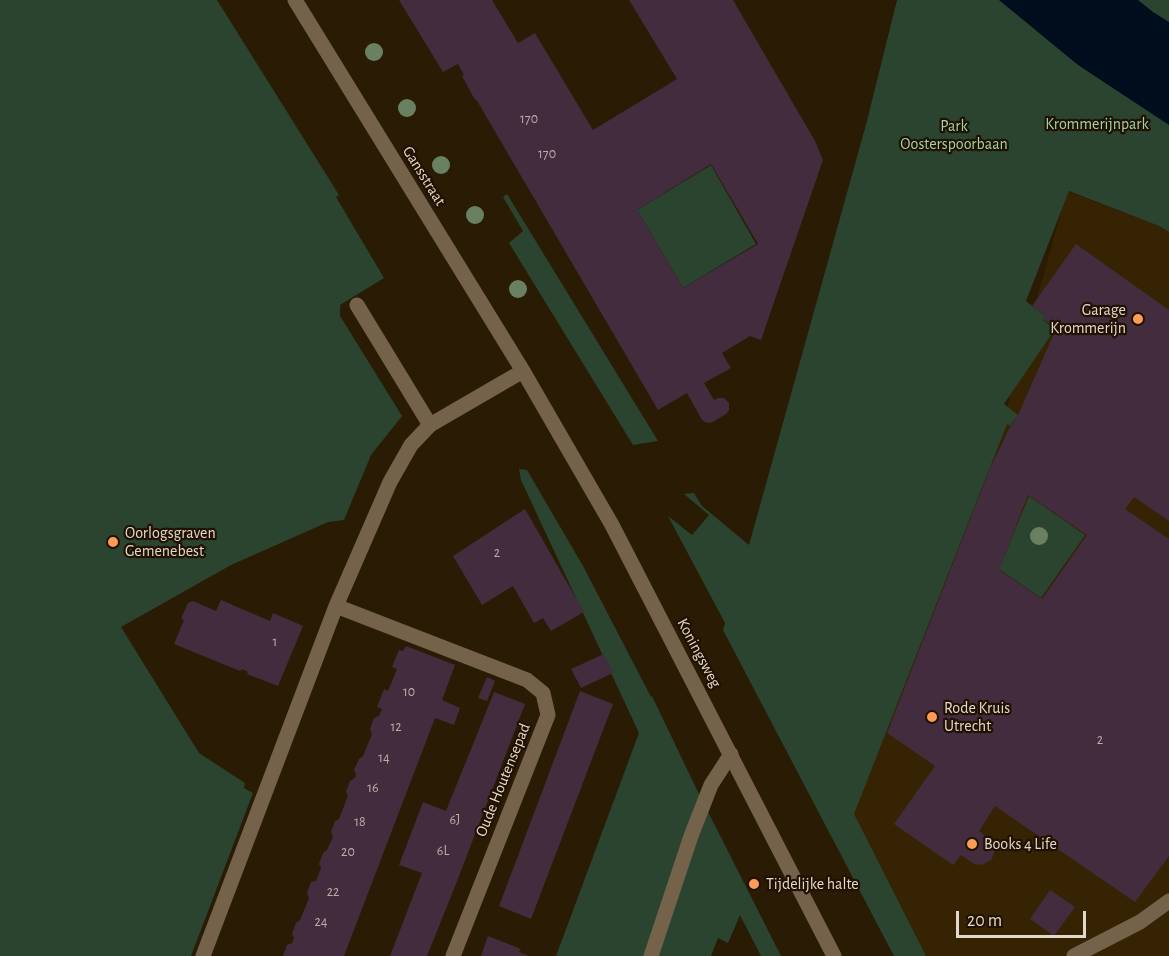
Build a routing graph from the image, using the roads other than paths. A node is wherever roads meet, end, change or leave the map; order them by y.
1 (295, 0) edge
2 (357, 305) dead end
3 (523, 371) junction
4 (430, 425) junction
5 (336, 606) junction
6 (731, 754) junction
7 (1169, 901) edge
8 (202, 956) edge
9 (453, 956) edge
10 (651, 956) edge
11 (834, 956) edge
12 (1074, 956) edge

1 - 3 street, Gansstraat
2 - 4 street
3 - 4 street
3 - 6 street, Koningsweg
4 - 5 street
5 - 8 street
5 - 9 street, Oude Houtensepad
6 - 10 street
6 - 11 street, Koningsweg
7 - 12 street

